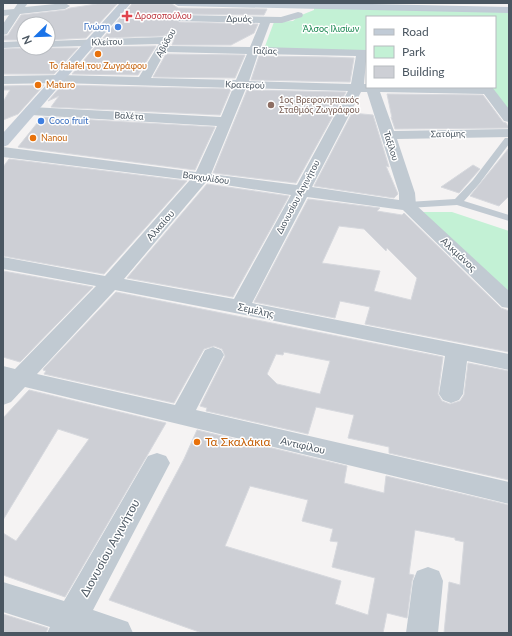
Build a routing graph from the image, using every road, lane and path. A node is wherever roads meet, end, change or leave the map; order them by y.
1 (23, 3) edge
2 (126, 3) edge
3 (178, 3) edge
4 (188, 3) edge
5 (375, 3) edge
6 (350, 5) edge
7 (65, 6) dead end
8 (509, 6) edge
9 (509, 10) edge
10 (17, 12) junction
11 (3, 14) edge
12 (298, 15) dead end
13 (179, 18) junction
14 (266, 20) junction
15 (3, 32) edge
16 (92, 42) junction
17 (16, 44) edge
18 (56, 44) edge
19 (165, 44) junction
20 (3, 45) edge
21 (253, 51) junction
22 (364, 54) edge
23 (366, 65) edge
24 (60, 79) junction
25 (3, 80) edge
26 (143, 82) junction
27 (240, 85) junction
28 (357, 87) junction
29 (366, 88) edge
30 (372, 88) edge
31 (486, 88) edge
32 (357, 110) junction
33 (31, 111) junction
34 (380, 113) junction
35 (509, 118) edge
36 (226, 122) junction
37 (3, 123) edge
38 (388, 135) junction
39 (508, 136) edge
40 (3, 142) edge
41 (3, 152) edge
42 (202, 177) junction
43 (301, 192) junction
44 (458, 202) junction
45 (408, 206) junction
46 (509, 218) edge
47 (3, 263) edge
48 (110, 283) junction
49 (509, 302) edge
50 (240, 307) junction
51 (457, 352) junction
52 (213, 355) dead end
53 (509, 362) edge
54 (12, 376) edge
55 (451, 394) dead end
56 (3, 396) edge
57 (181, 416) junction
58 (157, 463) dead end
59 (509, 493) edge
60 (428, 580) dead end
61 (3, 597) edge
62 (68, 626) edge
63 (117, 633) edge
64 (422, 633) edge

1 - 10 street
2 - 16 main road
3 - 4 main road
4 - 6 main road
4 - 13 street, Αβύδου
5 - 8 main road
6 - 9 main road
7 - 10 street
10 - 11 street
10 - 15 street
12 - 14 street, Δρυός
13 - 14 street, Δρυός
13 - 19 street, Αβύδου
14 - 21 street, Αλκαίου
16 - 18 street, Κλείτου
16 - 19 street, Κλείτου
16 - 24 main road
17 - 20 street
19 - 21 street, Γαζίας
19 - 26 street, Αβύδου
21 - 22 street, Γαζίας
21 - 27 street, Αλκαίου
22 - 23 street
22 - 28 street
24 - 25 street, Κρατερού
24 - 26 street, Κρατερού
24 - 33 main road
26 - 27 street, Κρατερού
27 - 28 street, Κρατερού
27 - 36 street, Αλκαίου
28 - 29 street, Κρατερού
28 - 32 street, Διονυσίου Αιγινήτου
30 - 31 street, Κρατερού
30 - 34 street, Ταξίλου
31 - 35 street
32 - 34 street
32 - 43 street, Διονυσίου Αιγινήτου
33 - 36 street, Βαλέτα
33 - 37 main road
33 - 40 main road
34 - 38 street, Ταξίλου
36 - 42 street, Αλκαίου
38 - 39 street, Σατόμης
38 - 45 street, Ταξίλου
39 - 44 lane
41 - 42 street, Βακχυλίδου
42 - 43 street, Βακχυλίδου
42 - 48 street, Αλκαίου
43 - 45 street, Βακχυλίδου
43 - 50 street, Διονυσίου Αιγινήτου
44 - 45 lane
44 - 46 lane
45 - 49 street, Αλκμάνος
47 - 48 street, Σεμέλης
48 - 50 street, Σεμέλης
48 - 54 street, Αλκαίου
50 - 51 street, Σεμέλης
51 - 53 street, Σεμέλης
51 - 55 street
52 - 57 street
54 - 56 street, Αλκαίου
54 - 57 street, Αντιφίλου
57 - 59 street, Αντιφίλου
58 - 62 street, Διονυσίου Αιγινήτου
60 - 64 street
61 - 62 street
62 - 63 street

